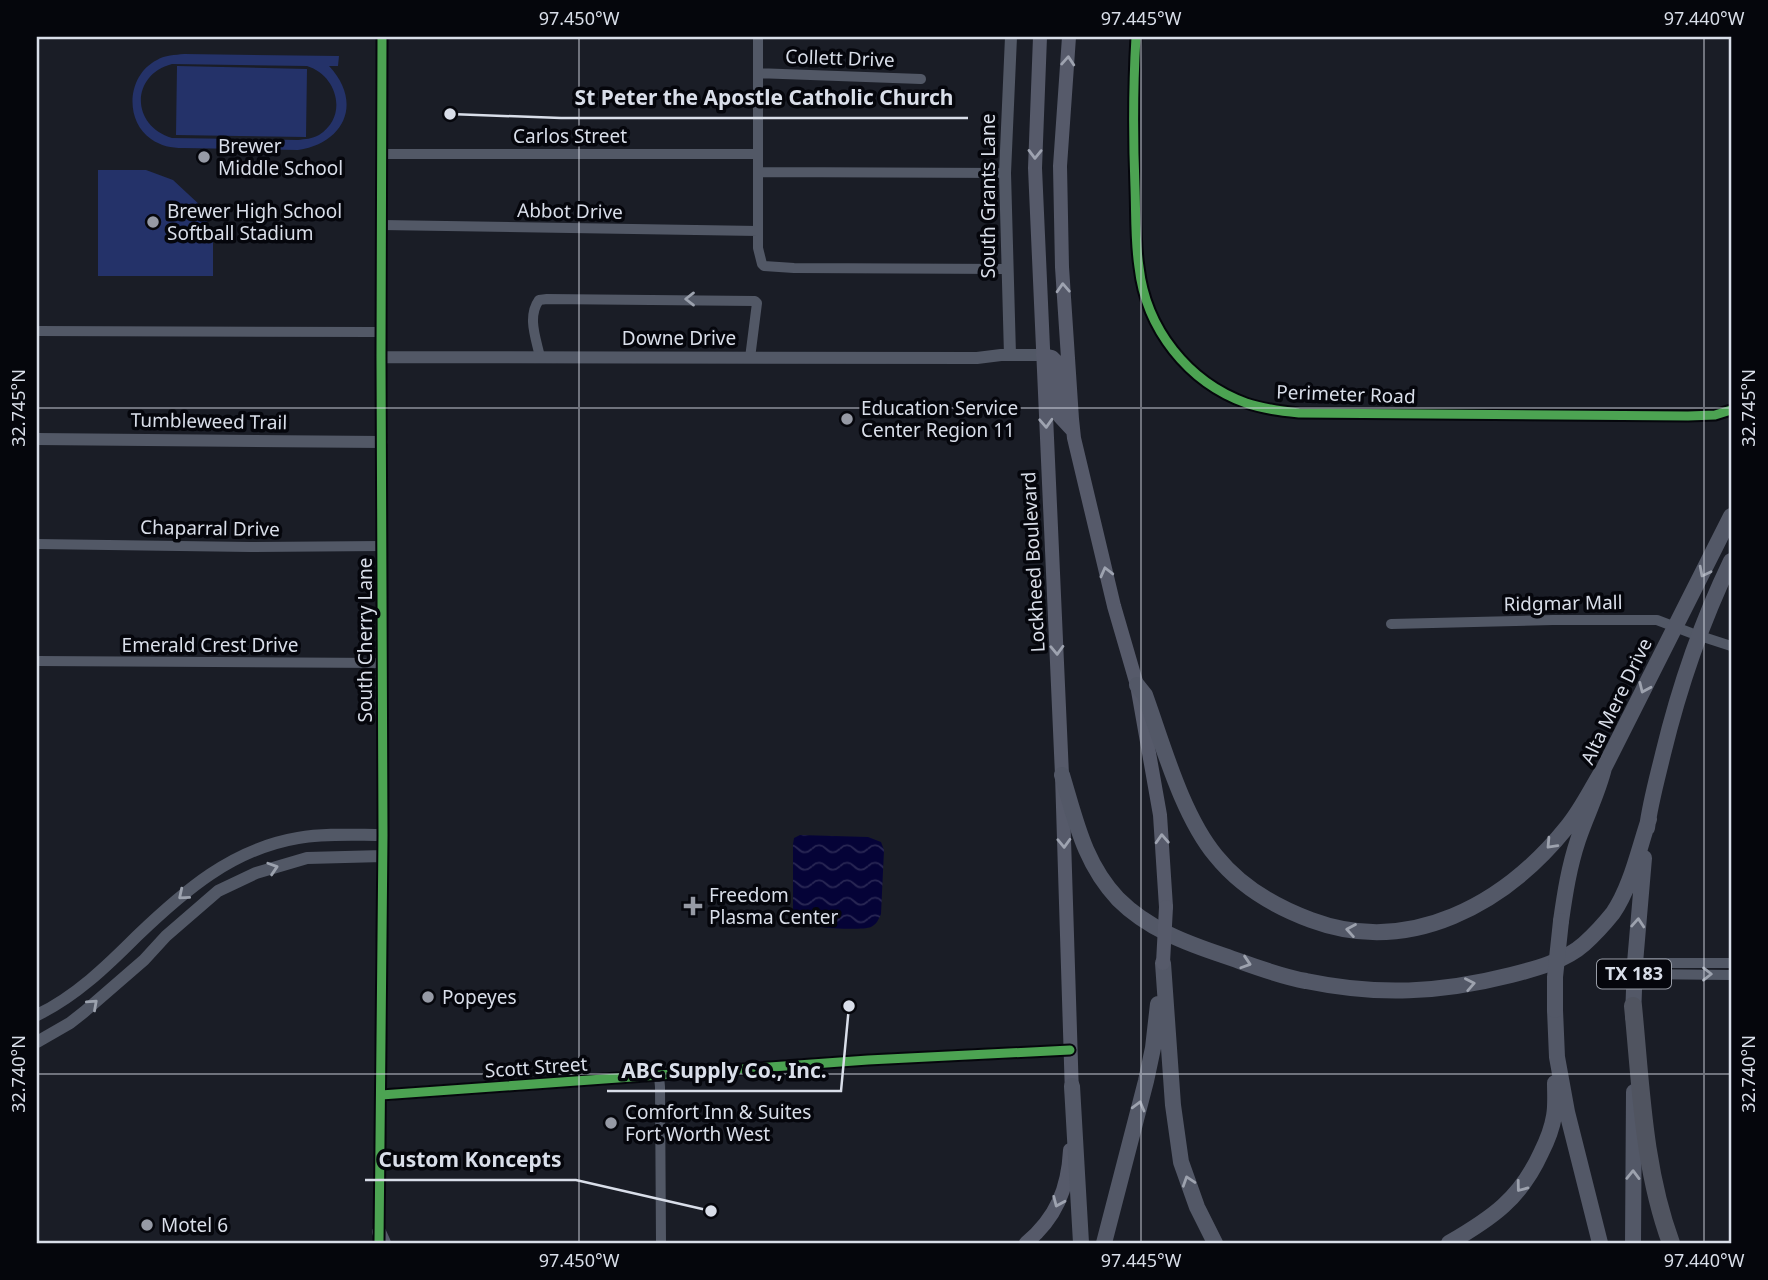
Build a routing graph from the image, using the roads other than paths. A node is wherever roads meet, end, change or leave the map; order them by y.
1 (382, 37) edge
2 (758, 37) edge
3 (1011, 37) edge
4 (1040, 37) edge
5 (1069, 37) edge
6 (1136, 37) edge
7 (758, 73) junction
8 (921, 79) dead end
9 (382, 153) junction
10 (758, 153) junction
11 (758, 172) junction
12 (1005, 173) junction
13 (382, 225) junction
14 (758, 231) junction
15 (1007, 269) junction
16 (382, 330) junction
17 (37, 331) edge
18 (1010, 355) junction
19 (1043, 355) junction
20 (382, 357) junction
21 (540, 357) junction
22 (750, 358) junction
23 (977, 358) junction
24 (1044, 370) junction
25 (1731, 410) edge
26 (1073, 430) junction
27 (37, 439) edge
28 (382, 442) junction
29 (1731, 516) edge
30 (37, 544) edge
31 (382, 546) junction
32 (1731, 561) edge
33 (1391, 624) dead end
34 (1675, 627) junction
35 (1699, 636) junction
36 (1731, 646) edge
37 (37, 661) edge
38 (382, 663) junction
39 (1137, 685) junction
40 (1604, 768) junction
41 (1062, 775) junction
42 (1648, 819) junction
43 (383, 835) junction
44 (383, 856) junction
45 (1731, 962) edge
46 (1163, 963) junction
47 (1635, 968) junction
48 (1731, 975) edge
49 (1633, 1006) junction
50 (37, 1015) edge
51 (37, 1041) edge
52 (1070, 1050) junction
53 (1557, 1057) junction
54 (659, 1076) junction
55 (1072, 1086) junction
56 (381, 1095) junction
57 (381, 1240) edge
58 (661, 1243) edge
59 (1026, 1243) edge
60 (1081, 1243) edge
61 (1104, 1243) edge
62 (1215, 1243) edge
63 (1450, 1243) edge
64 (1600, 1243) edge
65 (1633, 1243) edge
66 (1671, 1243) edge

1 - 9 street, South Cherry Lane
2 - 7 street
3 - 12 street, South Grants Lane
4 -> 19 main road, Lockheed Boulevard
26 -> 5 main road
6 - 25 street, Perimeter Road
7 - 8 street, Collett Drive
7 - 10 street
9 - 10 street, Carlos Street
9 - 13 street, South Cherry Lane
10 - 11 street
11 - 12 street
11 - 14 street
12 - 15 street, South Grants Lane
13 - 14 street, Abbot Drive
13 - 16 street, South Cherry Lane
14 - 15 street
15 - 18 street, South Grants Lane
16 - 17 street
16 - 20 street, South Cherry Lane
18 - 19 street, Downe Drive
18 - 23 street, Downe Drive
19 - 24 main road, Lockheed Boulevard
19 - 26 main road
20 - 21 street, Downe Drive
20 - 28 street, South Cherry Lane
21 - 22 street, Downe Drive
22 -> 21 street
22 - 23 street, Downe Drive
23 - 24 street, Downe Drive
24 -> 41 main road, Lockheed Boulevard
39 -> 26 main road
27 - 28 street, Tumbleweed Trail
28 - 31 street, South Cherry Lane
29 -> 34 main road, Alta Mere Drive
30 - 31 street, Chaparral Drive
31 - 38 street, South Cherry Lane
32 - 35 main road, TX 183
33 - 34 street, Ridgmar Mall
34 - 35 street, Ridgmar Mall
34 -> 40 main road, Alta Mere Drive
35 - 36 street, Ridgmar Mall
35 - 42 main road, TX 183
37 - 38 street, Emerald Crest Drive
38 - 43 street, South Cherry Lane
40 -> 39 main road
46 -> 39 main road, bridge
40 - 53 main road, Alta Mere Drive, bridge
41 -> 42 main road
41 -> 52 main road, Lockheed Boulevard
47 -> 42 main road, TX 183
43 - 44 street, South Cherry Lane
43 -> 50 street
51 -> 44 street
44 - 56 street, South Cherry Lane
45 - 47 street
61 -> 46 main road
62 -> 46 main road
47 -> 48 street
47 - 49 main road, TX 183
65 -> 49 main road, TX 183
49 - 66 highway
52 - 54 street, Scott Street
52 - 55 main road, Lockheed Boulevard
53 -> 63 main road
53 - 64 main road, Alta Mere Drive
54 - 56 street, Scott Street
54 - 58 street
55 -> 59 main road, Lockheed Boulevard
55 - 60 main road
56 - 57 street, South Cherry Lane

